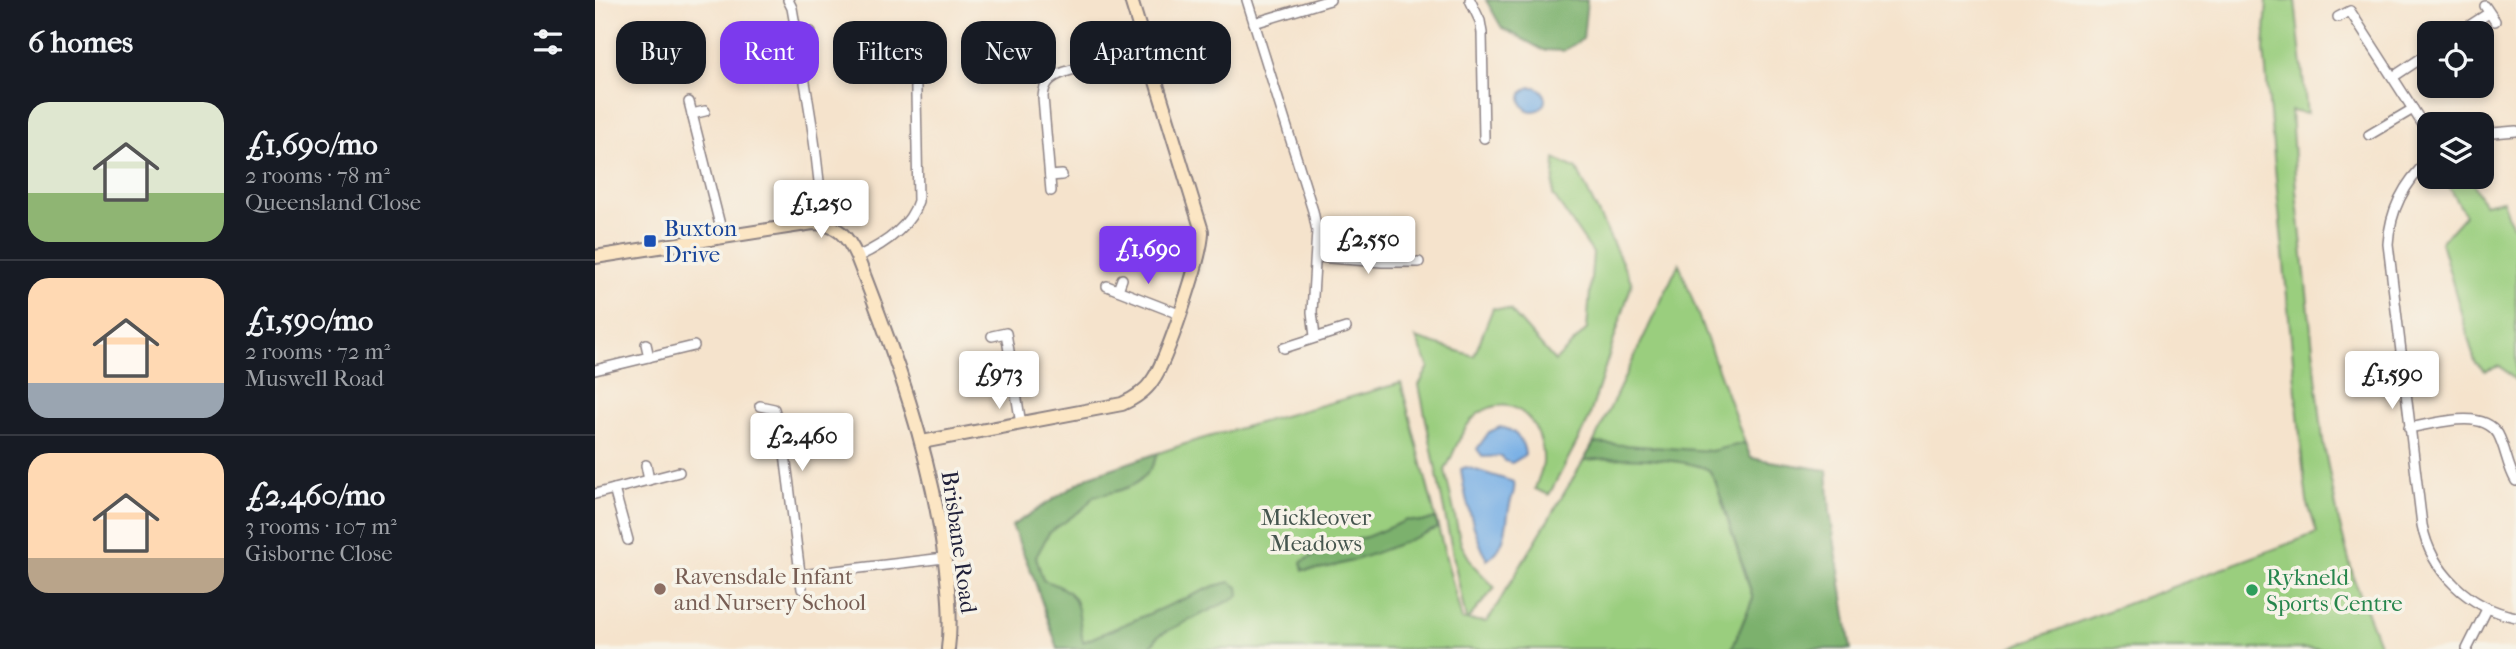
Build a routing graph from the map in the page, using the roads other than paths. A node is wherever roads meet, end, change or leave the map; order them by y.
1 (788, 0) edge
2 (1131, 0) edge
3 (1247, 0) edge
4 (1330, 0) edge
5 (1470, 0) edge
6 (2490, 13) dead end
7 (2337, 17) dead end
8 (793, 21) edge
9 (1138, 21) edge
10 (2477, 21) edge
11 (1254, 23) junction
12 (2417, 61) edge
13 (1070, 70) edge
14 (2393, 77) junction
15 (803, 84) edge
16 (916, 84) edge
17 (1157, 84) edge
18 (689, 102) dead end
19 (2413, 109) junction
20 (705, 111) dead end
21 (692, 114) junction
22 (2417, 115) edge
23 (2516, 131) edge
24 (2494, 133) edge
25 (2369, 135) dead end
26 (1484, 138) dead end
27 (2417, 173) edge
28 (1062, 175) dead end
29 (1050, 176) junction
30 (1051, 191) dead end
31 (822, 223) junction
32 (723, 237) junction
33 (595, 257) edge
34 (857, 257) junction
35 (1317, 257) junction
36 (1419, 262) dead end
37 (1122, 279) dead end
38 (1107, 286) dead end
39 (1118, 290) junction
40 (1179, 314) junction
41 (1346, 328) dead end
42 (992, 335) dead end
43 (1315, 337) junction
44 (646, 344) dead end
45 (694, 346) dead end
46 (1284, 348) dead end
47 (649, 357) junction
48 (595, 370) edge
49 (760, 406) dead end
50 (1021, 424) junction
51 (2409, 428) junction
52 (922, 442) junction
53 (646, 466) dead end
54 (679, 472) dead end
55 (649, 480) junction
56 (2516, 481) edge
57 (614, 489) junction
58 (595, 494) edge
59 (628, 540) dead end
60 (944, 558) junction
61 (801, 575) junction
62 (802, 589) dead end
63 (2487, 609) junction
64 (2516, 617) edge
65 (948, 649) edge
66 (2466, 649) edge

1 - 8 street
2 - 9 street
3 - 11 street
4 - 11 street
5 - 26 street
6 - 10 street
7 - 14 street
11 - 35 street
12 - 14 street
13 - 29 street
14 - 19 street
15 - 31 street
16 - 34 street
17 - 40 street
18 - 21 street
19 - 22 street
19 - 25 street
20 - 21 street
21 - 32 street
23 - 24 street
27 - 51 street
28 - 29 street
29 - 30 street
31 - 32 street
31 - 34 street
32 - 33 street
34 - 52 street
35 - 36 street
35 - 43 street
37 - 39 street
38 - 39 street
39 - 40 street
40 - 50 street
41 - 43 street
42 - 50 street
43 - 46 street
44 - 47 street
45 - 47 street
47 - 48 street
49 - 61 street
50 - 52 street
51 - 56 street
51 - 63 street
52 - 60 street, Brisbane Road
53 - 55 street
54 - 55 street
55 - 57 street
57 - 58 street
57 - 59 street
60 - 61 street
60 - 65 street, Brisbane Road
61 - 62 street
63 - 64 street
63 - 66 street

